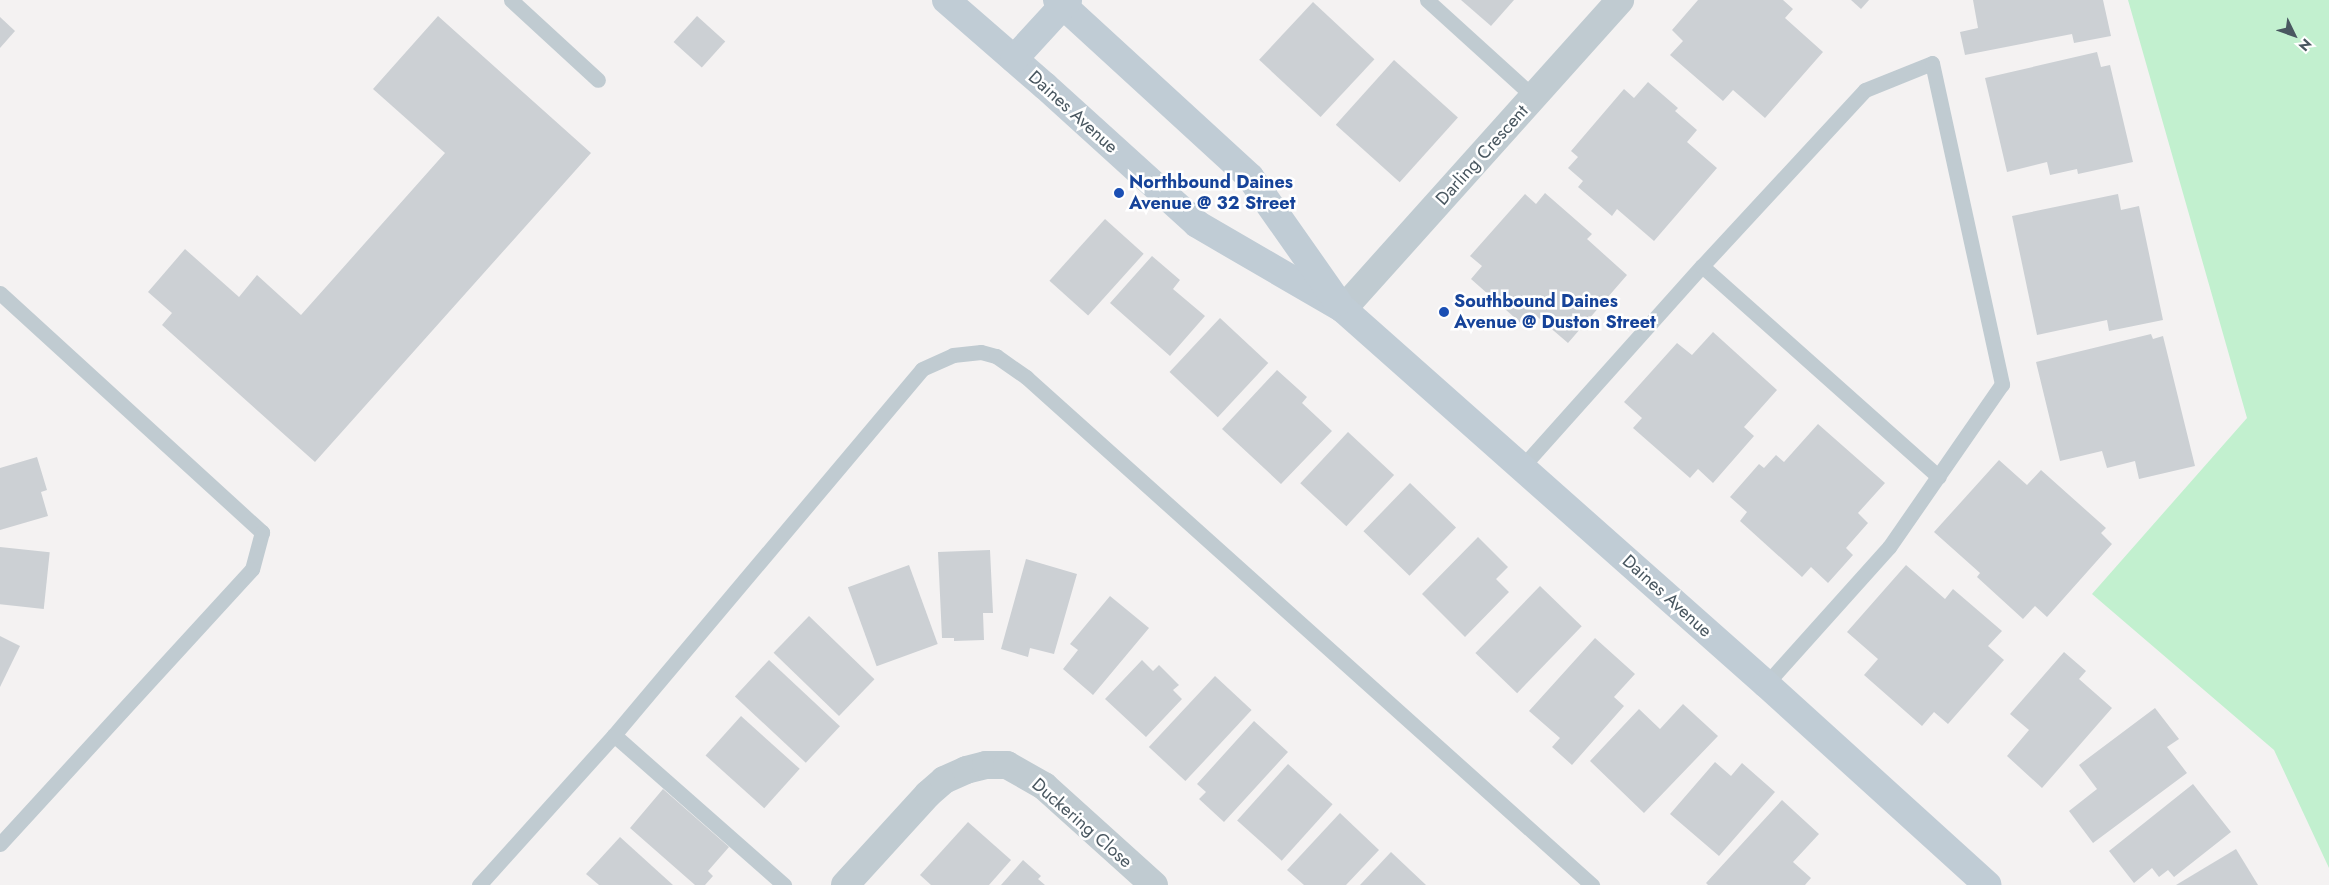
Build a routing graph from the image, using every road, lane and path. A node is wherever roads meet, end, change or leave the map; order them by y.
1 (511, 0) edge
2 (1427, 0) edge
3 (1620, 0) edge
4 (1063, 2) edge
5 (956, 3) edge
6 (1014, 59) junction
7 (598, 80) dead end
8 (1534, 97) junction
9 (1702, 266) junction
10 (0, 293) edge
11 (1343, 309) junction
12 (1522, 467) junction
13 (1939, 477) junction
14 (1766, 684) junction
15 (614, 735) junction
16 (0, 844) edge
17 (479, 885) edge
18 (784, 885) edge
19 (846, 885) edge
20 (1154, 885) edge
21 (1592, 885) edge
22 (1988, 885) edge

1 - 7 lane
2 - 8 lane
3 - 8 street, Darling Crescent
4 - 6 street
4 - 11 street, Daines Avenue
5 - 6 street, Daines Avenue
6 - 11 street, Daines Avenue
8 - 11 street, Darling Crescent
9 - 12 lane
9 - 13 lane
9 - 13 lane
10 - 16 lane
11 - 12 street, Daines Avenue
12 - 14 street, Daines Avenue
13 - 14 lane
14 - 22 street, Daines Avenue
15 - 17 lane
15 - 18 lane
15 - 21 lane
19 - 20 street, Duckering Close

